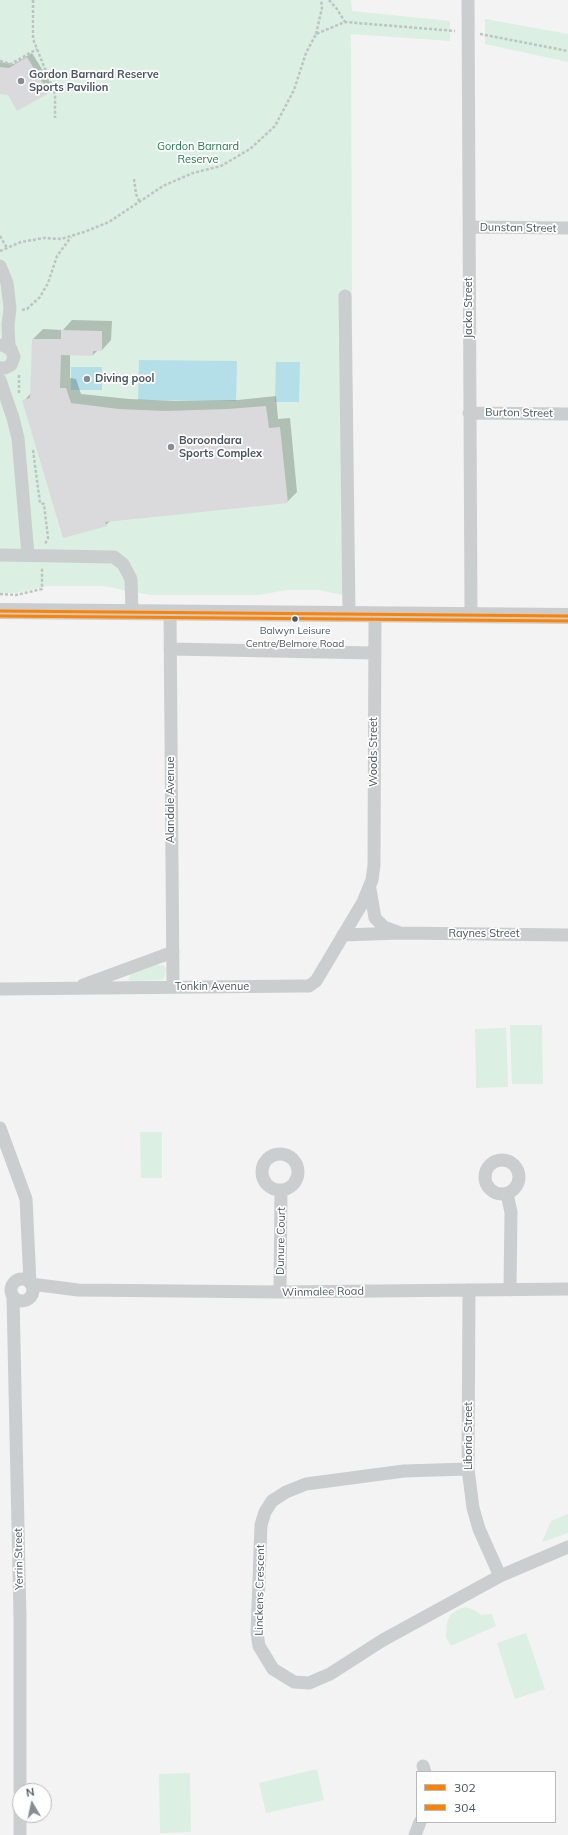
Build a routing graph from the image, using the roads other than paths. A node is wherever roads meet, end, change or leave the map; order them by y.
1 (468, 0) edge
2 (469, 227) junction
3 (568, 228) edge
4 (0, 266) edge
5 (345, 296) dead end
6 (3, 345) edge
7 (3, 377) edge
8 (470, 413) junction
9 (568, 414) edge
10 (0, 555) edge
11 (28, 555) junction
12 (0, 611) edge
13 (132, 612) junction
14 (170, 613) junction
15 (349, 614) junction
16 (375, 614) junction
17 (471, 615) junction
18 (568, 616) edge
19 (170, 649) junction
20 (375, 652) junction
21 (370, 890) junction
22 (400, 933) junction
23 (568, 934) edge
24 (343, 935) junction
25 (172, 952) junction
26 (173, 987) junction
27 (74, 988) junction
28 (0, 989) edge
29 (0, 1128) edge
30 (281, 1190) dead end
31 (507, 1194) dead end
32 (568, 1289) edge
33 (17, 1290) edge
34 (469, 1290) junction
35 (510, 1290) junction
36 (280, 1292) junction
37 (468, 1469) junction
38 (568, 1547) edge
39 (500, 1576) junction
40 (20, 1783) edge
41 (20, 1823) edge
42 (420, 1823) edge
43 (20, 1835) edge
44 (415, 1835) edge

1 - 2 street, Jacka Street
2 - 3 street, Dunstan Street
2 - 8 street, Jacka Street
4 - 6 street
5 - 15 street
6 - 7 street
7 - 11 street
8 - 9 street, Burton Street
8 - 17 street, Jacka Street
10 - 11 street
11 - 13 street
12 - 13 main road
13 - 14 main road
14 - 15 main road
14 - 19 street, Alandale Avenue
15 - 16 main road
16 - 17 main road
16 - 20 street, Woods Street
17 - 18 main road
19 - 20 street
19 - 25 street, Alandale Avenue
20 - 21 street, Woods Street
21 - 22 street, Raynes Street
21 - 24 street, Tonkin Avenue
22 - 23 street, Raynes Street
22 - 24 street, Raynes Street
24 - 26 street, Tonkin Avenue
25 - 26 street, Alandale Avenue
25 - 27 street
26 - 27 street, Tonkin Avenue
27 - 28 street, Tonkin Avenue
29 - 33 street, Yerrin Street
30 - 36 street, Dunure Court
31 - 35 street
32 - 35 street, Winmalee Road
33 - 36 street, Winmalee Road
33 - 40 street, Yerrin Street
34 - 35 street, Winmalee Road
34 - 36 street, Winmalee Road
34 - 37 street, Liboria Street
37 - 39 street, Liboria Street
37 - 39 street, Linckens Crescent
38 - 39 street, Linckens Crescent
41 - 43 street
42 - 44 street

